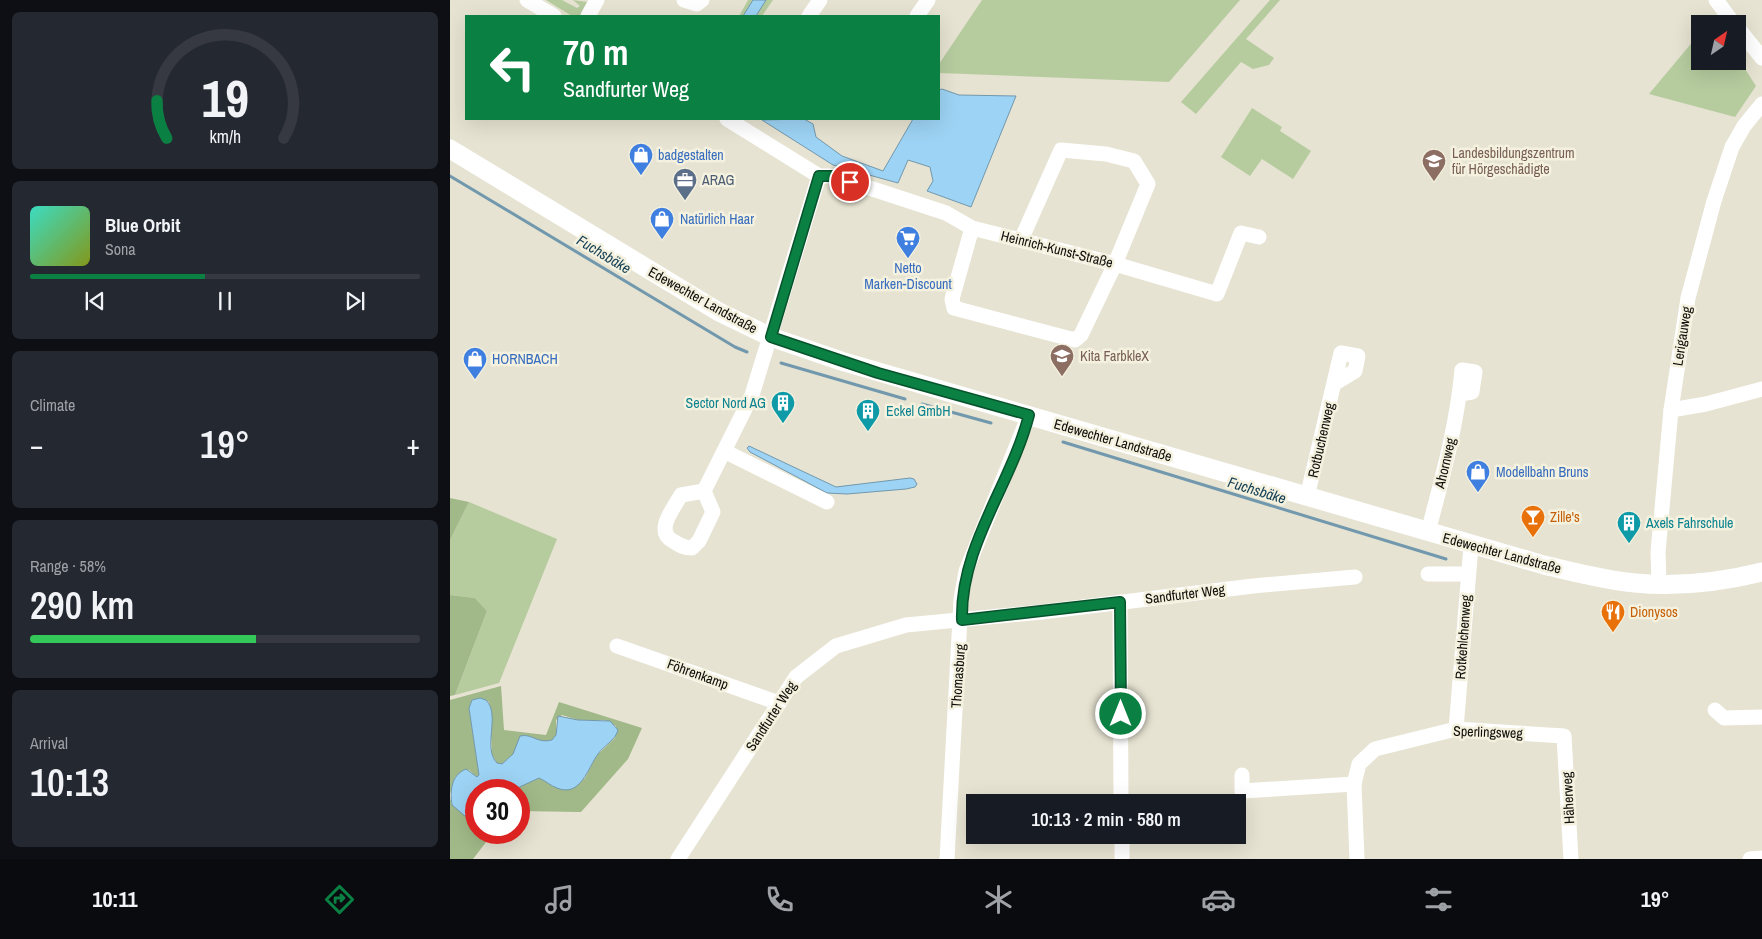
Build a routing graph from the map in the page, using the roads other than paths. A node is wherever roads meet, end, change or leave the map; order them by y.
1 (527, 0) edge
2 (597, 0) edge
3 (684, 0) edge
4 (702, 0) edge
5 (820, 0) edge
6 (928, 0) edge
7 (1716, 0) edge
8 (552, 15) edge
9 (589, 15) edge
10 (810, 15) edge
11 (918, 15) edge
12 (1727, 15) edge
13 (1746, 38) edge
14 (1762, 58) edge
15 (1762, 104) edge
16 (736, 121) edge
17 (450, 150) edge
18 (819, 176) junction
19 (972, 228) junction
20 (1259, 238) dead end
21 (1021, 240) junction
22 (1115, 264) junction
23 (771, 337) junction
24 (1335, 383) dead end
25 (1762, 389) edge
26 (1460, 394) dead end
27 (1671, 410) junction
28 (1029, 415) junction
29 (724, 451) junction
30 (704, 491) dead end
31 (1307, 496) junction
32 (827, 502) dead end
33 (1428, 532) junction
34 (1471, 546) junction
35 (1762, 572) edge
36 (1428, 574) dead end
37 (1467, 574) junction
38 (1355, 576) dead end
39 (1658, 584) junction
40 (1120, 602) junction
41 (962, 620) junction
42 (617, 646) dead end
43 (779, 703) junction
44 (1715, 710) dead end
45 (1762, 717) edge
46 (1456, 729) junction
47 (1564, 736) joint
48 (1242, 775) dead end
49 (1354, 784) junction
50 (1121, 794) edge
51 (1122, 844) edge
52 (1762, 858) edge
53 (678, 859) edge
54 (946, 859) edge
55 (1122, 859) edge
56 (1358, 859) edge
57 (1571, 859) edge
58 (1750, 859) edge

1 - 8 street
2 - 9 street
3 - 4 street
5 - 10 street
6 - 11 street
7 - 12 street
13 - 14 street
15 - 27 street, Lerigauweg
16 - 18 street
17 - 23 main road, Edewechter Landstraße
18 - 19 street, Heinrich-Kunst-Straße
18 - 23 street
19 - 21 street, Heinrich-Kunst-Straße
19 - 22 street
20 - 22 street, Heinrich-Kunst-Straße
21 - 22 street, Heinrich-Kunst-Straße
21 - 22 street
23 - 28 main road, Edewechter Landstraße
23 - 29 street
24 - 31 street, Rotbuchenweg
25 - 27 street
26 - 33 street, Ahornweg
27 - 39 street, Lerigauweg
28 - 31 main road, Edewechter Landstraße
28 - 41 street, Thomasburg
29 - 30 street
29 - 32 street
31 - 33 main road, Edewechter Landstraße
33 - 34 main road, Edewechter Landstraße
34 - 37 street, Rotkehlchenweg
34 - 39 main road, Edewechter Landstraße
35 - 39 main road, Edewechter Landstraße
36 - 37 street
37 - 46 street, Rotkehlchenweg
38 - 40 street, Sandfurter Weg
40 - 41 street, Sandfurter Weg
40 - 50 street
41 - 43 street, Sandfurter Weg
41 - 54 street, Thomasburg
42 - 43 street, Föhrenkamp
43 - 53 street, Sandfurter Weg
44 - 45 street
46 - 47 street, Sperlingsweg
46 - 49 street, Sperlingsweg
47 - 57 street, Häherweg
48 - 49 street
49 - 56 street
51 - 55 street
52 - 58 street

